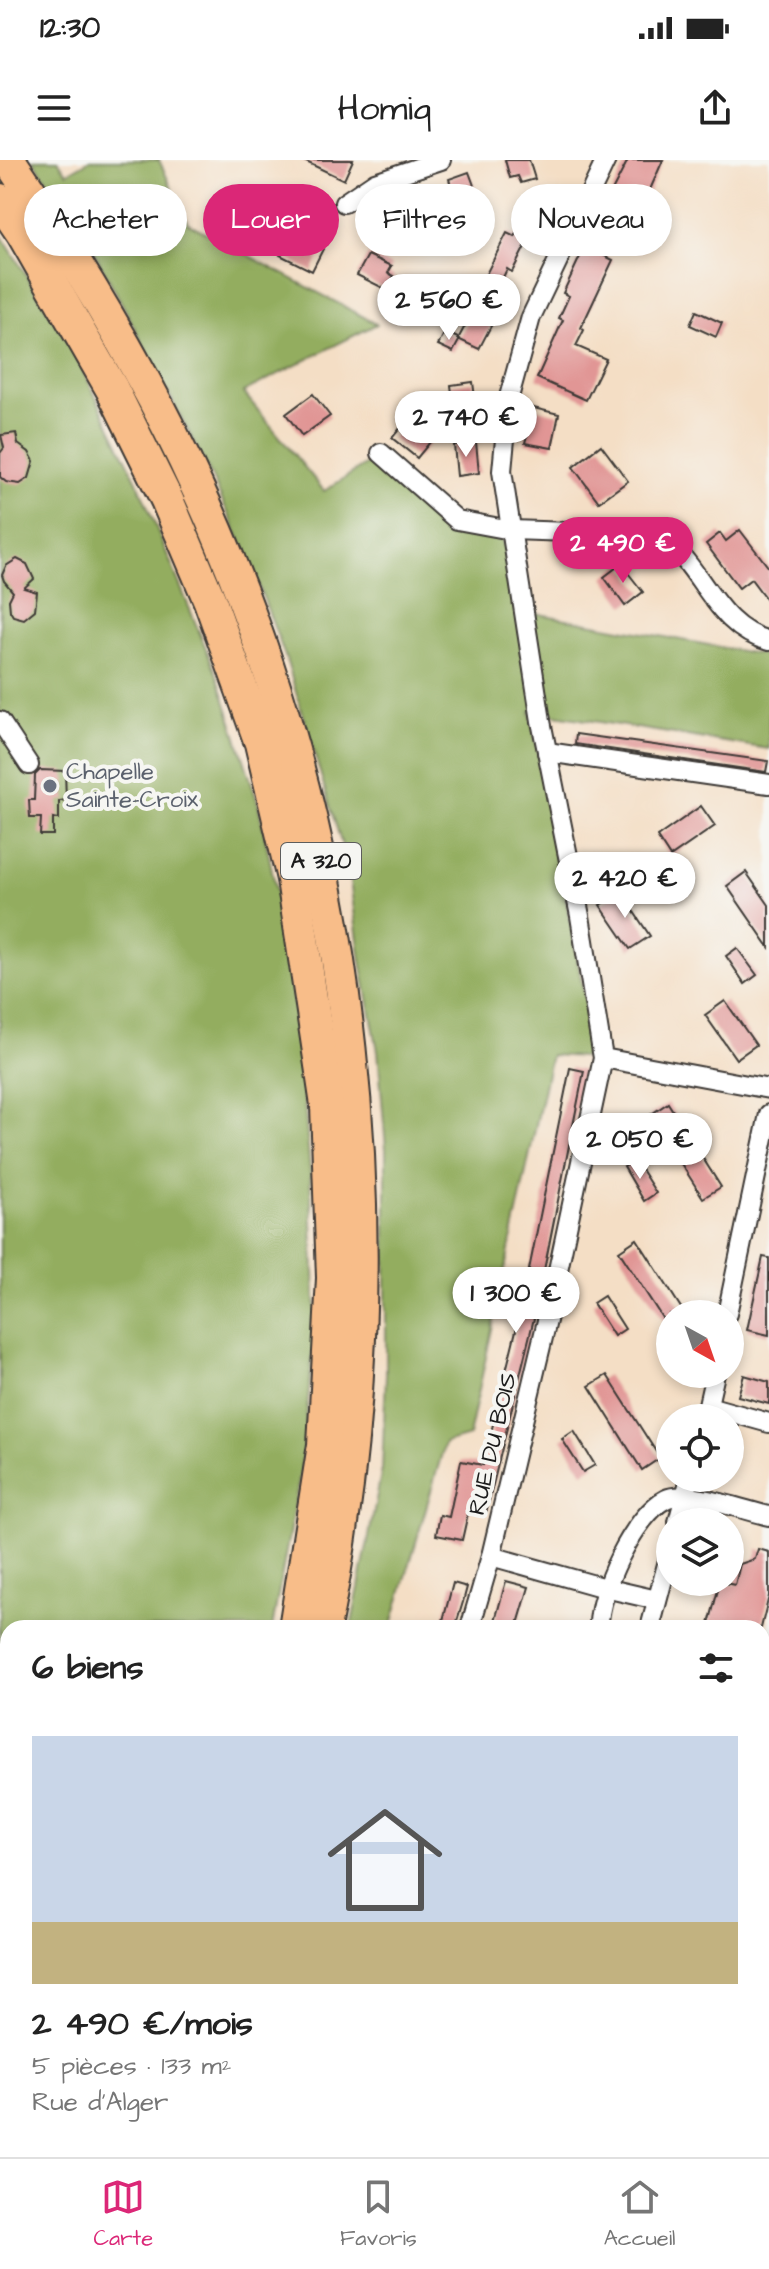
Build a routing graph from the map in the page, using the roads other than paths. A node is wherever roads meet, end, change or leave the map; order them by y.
1 (9, 160) edge
2 (441, 160) edge
3 (606, 160) edge
4 (0, 200) edge
5 (344, 203) dead end
6 (381, 453) dead end
7 (511, 530) junction
8 (769, 641) edge
9 (0, 721) edge
10 (547, 752) junction
11 (29, 765) dead end
12 (769, 784) edge
13 (603, 1058) junction
14 (769, 1089) edge
15 (769, 1114) edge
16 (730, 1300) edge
17 (744, 1419) edge
18 (769, 1423) edge
19 (678, 1492) edge
20 (701, 1492) edge
21 (769, 1516) edge
22 (491, 1556) junction
23 (605, 1588) junction
24 (658, 1596) edge
25 (657, 1600) junction
26 (296, 1620) edge
27 (325, 1620) edge
28 (472, 1620) edge
29 (600, 1620) edge
30 (652, 1620) edge

1 - 27 highway, A 320
2 - 5 street
3 - 7 street, RUE DU BOIS
4 - 26 highway, A 320
6 - 7 street
7 - 8 street
7 - 10 street, RUE DU BOIS
9 - 11 street
10 - 12 street
10 - 13 street, RUE DU BOIS
13 - 14 street
13 - 22 street, RUE DU BOIS
15 - 16 street
17 - 18 street
19 - 23 street
20 - 21 street
22 - 23 street
22 - 28 street, RUE DU BOIS
23 - 25 street
23 - 29 street
24 - 25 street
25 - 30 street

